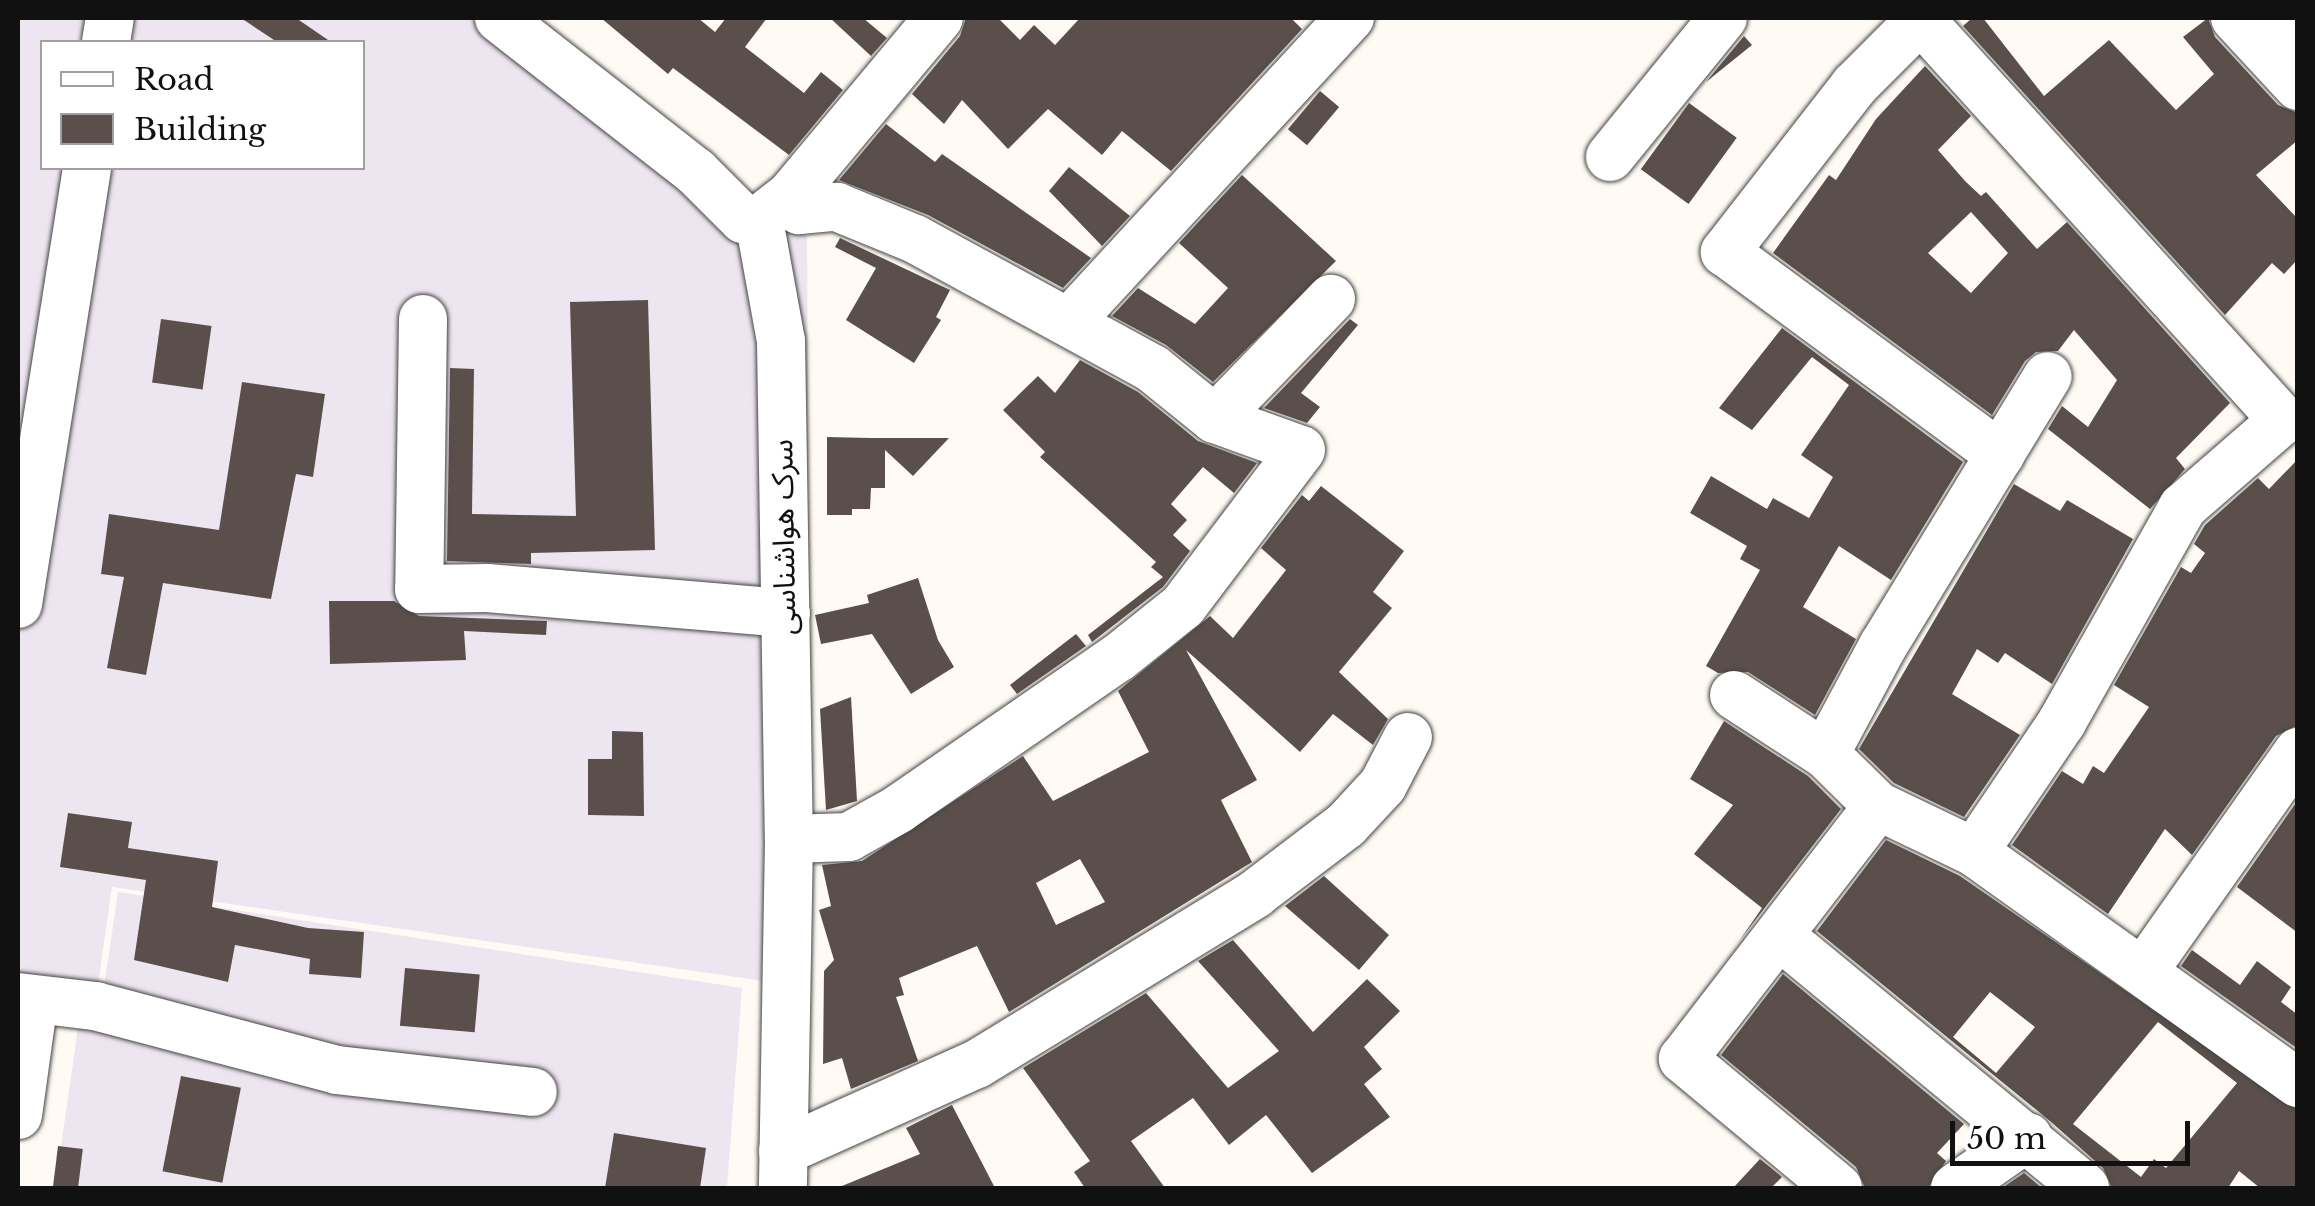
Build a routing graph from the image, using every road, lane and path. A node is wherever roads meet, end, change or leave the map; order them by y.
1 (499, 18) edge
2 (940, 18) edge
3 (1350, 18) edge
4 (1723, 18) edge
5 (1921, 18) edge
6 (2265, 27) edge
7 (2298, 86) edge
8 (1610, 158) dead end
9 (87, 170) edge
10 (774, 208) junction
11 (1331, 299) dead end
12 (423, 319) dead end
13 (1070, 321) junction
14 (2048, 376) dead end
15 (1215, 419) junction
16 (2000, 455) junction
17 (18, 604) edge
18 (786, 614) junction
19 (1734, 695) dead end
20 (1408, 737) dead end
21 (2298, 752) edge
22 (1825, 754) junction
23 (1878, 806) junction
24 (789, 838) junction
25 (1974, 852) junction
26 (1781, 938) junction
27 (2145, 969) junction
28 (26, 999) edge
29 (2298, 1083) edge
30 (533, 1092) dead end
31 (18, 1115) edge
32 (2028, 1136) junction
33 (783, 1170) edge
34 (1838, 1188) edge
35 (1955, 1188) edge
36 (2085, 1188) edge

1 - 10 street
2 - 10 street
3 - 13 street
4 - 8 street
5 - 16 street
5 - 25 street
6 - 7 street
9 - 17 street
10 - 13 street
10 - 18 street, سرک هواشناسی
11 - 15 street
12 - 18 street
13 - 15 street
14 - 16 street
15 - 24 street
16 - 22 street
18 - 24 street, سرک هواشناسی
19 - 22 street
20 - 33 street
21 - 27 street
22 - 23 street
23 - 25 street
23 - 26 street
24 - 33 street, سرک هواشناسی
25 - 27 street
26 - 32 street
26 - 34 street
27 - 29 street
28 - 30 street
28 - 31 street
32 - 35 street
32 - 36 street

